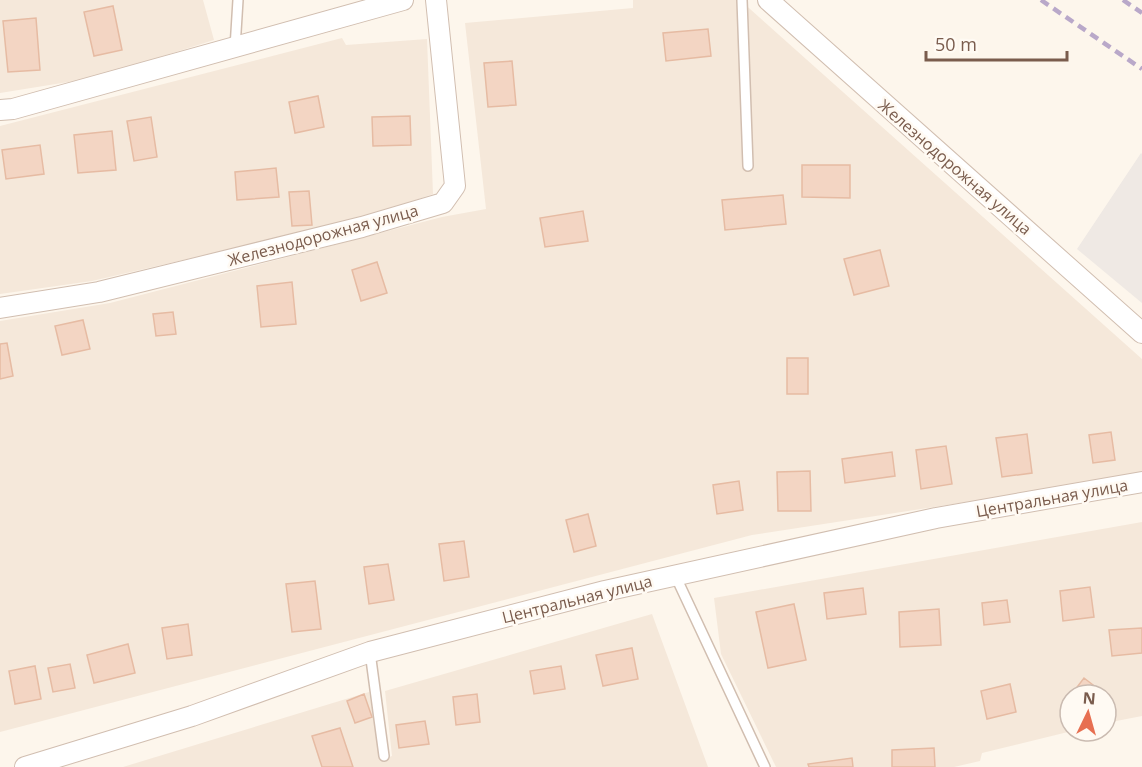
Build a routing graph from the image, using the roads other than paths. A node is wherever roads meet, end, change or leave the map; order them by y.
1 (238, 0) edge
2 (403, 0) edge
3 (435, 0) edge
4 (742, 0) edge
5 (768, 0) edge
6 (235, 48) junction
7 (0, 110) edge
8 (748, 166) dead end
9 (0, 308) edge
10 (1142, 333) edge
11 (1142, 482) edge
12 (675, 575) junction
13 (370, 652) junction
14 (384, 756) dead end
15 (25, 767) edge
16 (765, 767) edge

1 - 6 lane
2 - 6 street
3 - 9 street, Железнодорожная улица
4 - 8 lane
5 - 10 street, Железнодорожная улица
6 - 7 street
11 - 12 street, Центральная улица
12 - 13 street, Центральная улица
12 - 16 lane
13 - 14 lane
13 - 15 street, Центральная улица

